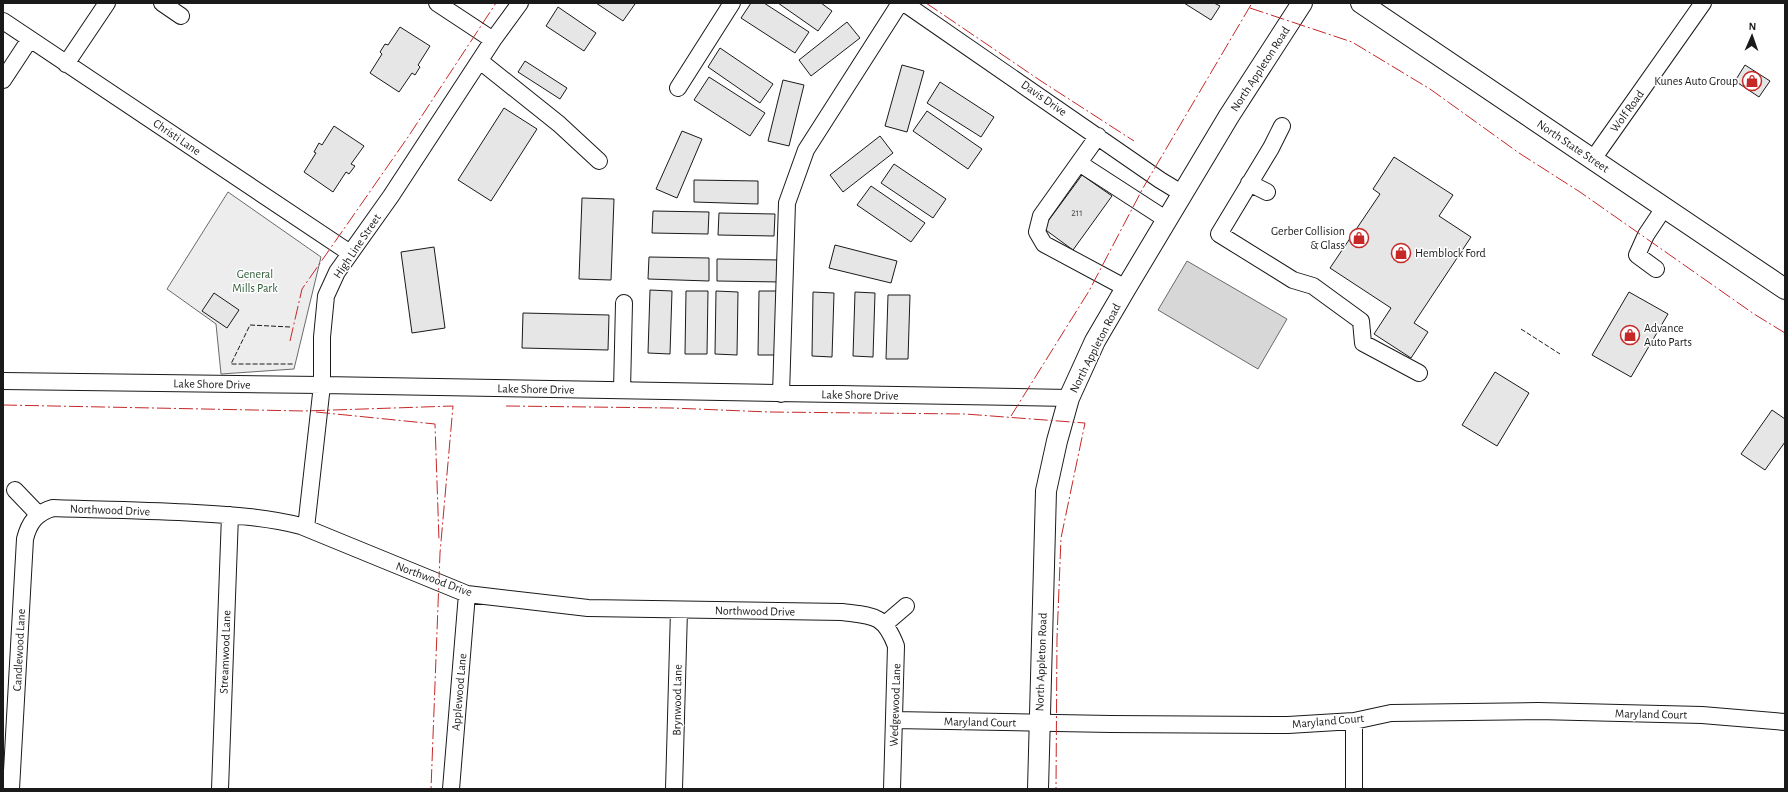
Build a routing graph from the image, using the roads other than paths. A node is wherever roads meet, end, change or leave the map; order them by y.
1 (107, 3) edge
2 (162, 3) edge
3 (437, 3) edge
4 (520, 3) edge
5 (732, 3) edge
6 (900, 3) edge
7 (904, 3) edge
8 (1302, 3) edge
9 (1361, 3) edge
10 (1703, 3) edge
11 (181, 16) dead end
12 (3, 21) edge
13 (30, 39) junction
14 (493, 40) junction
15 (480, 61) junction
16 (66, 64) junction
17 (3, 80) edge
18 (678, 88) dead end
19 (1282, 126) dead end
20 (1098, 136) junction
21 (1593, 159) junction
22 (600, 161) dead end
23 (1079, 163) junction
24 (1249, 183) junction
25 (1267, 192) dead end
26 (1183, 194) junction
27 (1664, 208) junction
28 (1167, 220) junction
29 (350, 253) junction
30 (1656, 269) dead end
31 (1126, 288) junction
32 (1785, 289) edge
33 (624, 303) dead end
34 (1419, 373) dead end
35 (3, 381) edge
36 (322, 385) junction
37 (622, 390) junction
38 (781, 394) junction
39 (1069, 398) junction
40 (15, 490) dead end
41 (39, 515) junction
42 (230, 515) junction
43 (306, 528) junction
44 (467, 594) junction
45 (906, 606) dead end
46 (679, 610) junction
47 (885, 624) junction
48 (894, 720) junction
49 (1354, 722) junction
50 (1785, 722) edge
51 (1039, 723) junction
52 (11, 789) edge
53 (220, 789) edge
54 (451, 789) edge
55 (674, 789) edge
56 (892, 789) edge
57 (1038, 789) edge
58 (1354, 789) edge

1 - 16 street
2 - 11 street
3 - 14 street
4 - 14 street, High Line Street
5 - 18 street
6 - 38 street
7 - 20 street, Davis Drive
8 - 26 main road, North Appleton Road
9 - 21 main road, North State Street
10 - 21 street, Wolf Road
12 - 13 street, Christi Lane
13 - 16 street, Christi Lane
13 - 17 street
14 - 15 street, High Line Street
15 - 22 street
15 - 29 street, High Line Street
16 - 29 street, Christi Lane
19 - 24 street
20 - 23 street
20 - 26 street, Davis Drive
21 - 27 main road, North State Street
23 - 28 street
23 - 31 street
24 - 25 street
24 - 34 street
26 - 28 main road, North Appleton Road
27 - 30 street
27 - 32 main road, North State Street
28 - 31 main road, North Appleton Road
29 - 36 street, High Line Street
31 - 39 main road, North Appleton Road
33 - 37 street
35 - 36 street, Lake Shore Drive
36 - 37 street, Lake Shore Drive
36 - 43 street, High Line Street
37 - 38 street, Lake Shore Drive
38 - 39 street, Lake Shore Drive
39 - 51 main road, North Appleton Road
40 - 41 street
41 - 42 street, Northwood Drive
41 - 52 street, Candlewood Lane
42 - 43 street, Northwood Drive
42 - 53 street, Streamwood Lane
43 - 44 street, Northwood Drive
44 - 46 street, Northwood Drive
44 - 54 street, Applewood Lane
45 - 47 street
46 - 47 street, Northwood Drive
46 - 55 street, Brynwood Lane
47 - 48 street, Wedgewood Lane
48 - 51 street, Maryland Court
48 - 56 street, Wedgewood Lane
49 - 50 street, Maryland Court
49 - 51 street, Maryland Court
49 - 58 street
51 - 57 main road, North Appleton Road

